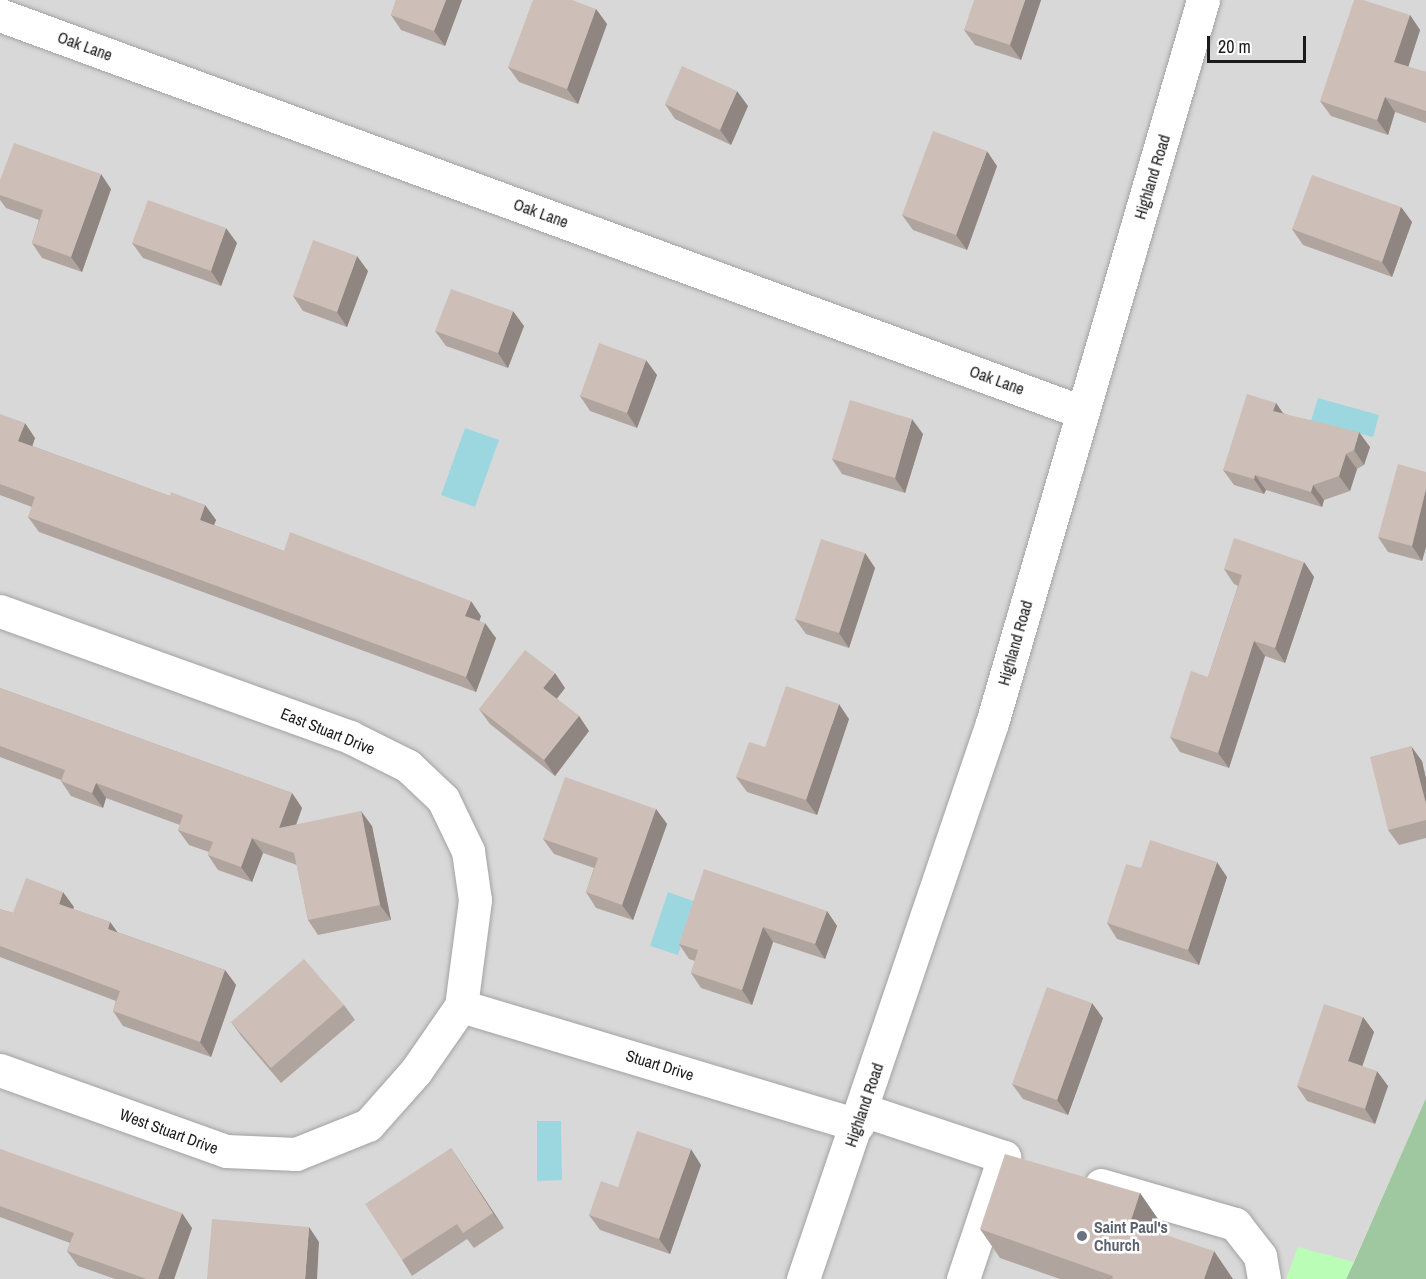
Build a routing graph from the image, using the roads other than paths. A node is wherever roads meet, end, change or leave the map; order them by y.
1 (1203, 0) edge
2 (0, 15) edge
3 (1082, 412) junction
4 (0, 611) edge
5 (461, 1006) junction
6 (0, 1070) edge
7 (860, 1117) junction
8 (1004, 1157) junction
9 (1037, 1167) edge
10 (1070, 1176) edge
11 (803, 1279) edge
12 (963, 1279) edge
13 (1264, 1279) edge

1 - 3 street, Highland Road
2 - 3 street, Oak Lane
3 - 7 street, Highland Road
4 - 5 street, East Stuart Drive
5 - 6 street, West Stuart Drive
5 - 7 street, Stuart Drive
7 - 8 street, Stuart Drive
7 - 11 street, Highland Road
8 - 9 street, Stuart Drive
8 - 12 street
10 - 13 street

